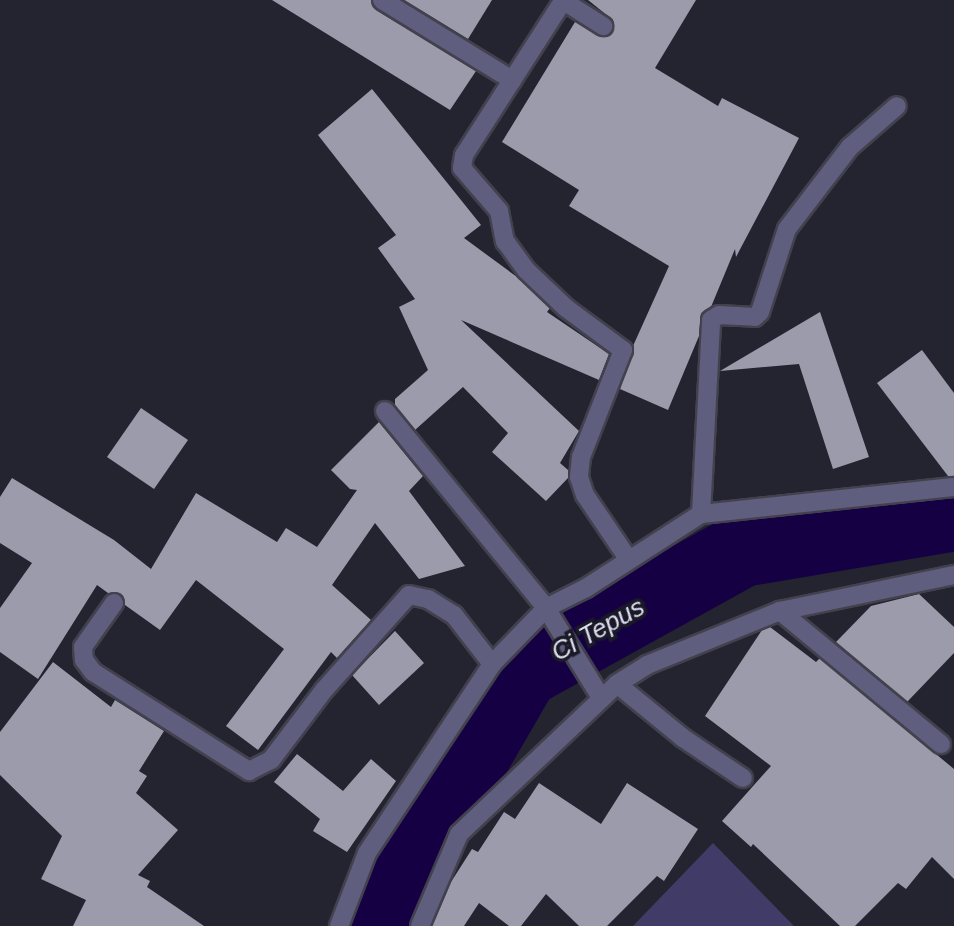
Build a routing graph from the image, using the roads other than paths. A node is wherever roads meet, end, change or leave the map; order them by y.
1 (382, 0) edge
2 (563, 0) edge
3 (603, 26) dead end
4 (512, 80) junction
5 (897, 106) dead end
6 (385, 411) dead end
7 (954, 487) edge
8 (701, 514) junction
9 (629, 560) junction
10 (954, 575) edge
11 (114, 603) dead end
12 (780, 611) junction
13 (548, 612) junction
14 (492, 664) junction
15 (617, 684) junction
16 (600, 696) junction
17 (942, 744) dead end
18 (743, 778) dead end
19 (339, 926) edge
20 (420, 926) edge

1 - 4 street
2 - 3 street
2 - 4 street
4 - 9 street
5 - 8 street
6 - 13 street
7 - 8 street
8 - 9 street
9 - 13 street
10 - 12 street
11 - 14 street
12 - 15 street
12 - 17 street
13 - 14 street
13 - 16 street
14 - 19 street
15 - 16 street
15 - 18 street
16 - 20 street

